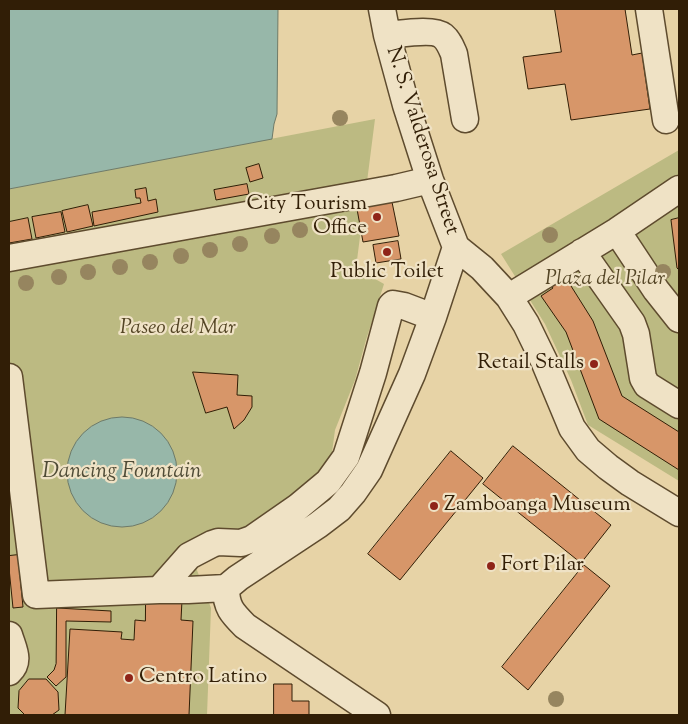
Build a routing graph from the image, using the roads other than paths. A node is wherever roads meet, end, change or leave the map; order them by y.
1 (382, 9) edge
2 (649, 9) edge
3 (387, 35) junction
4 (465, 119) dead end
5 (666, 120) dead end
6 (430, 180) junction
7 (679, 189) edge
8 (616, 231) junction
9 (456, 247) junction
10 (582, 252) junction
11 (9, 258) edge
12 (509, 296) junction
13 (433, 317) junction
14 (679, 319) edge
15 (9, 380) edge
16 (679, 405) edge
17 (679, 513) edge
18 (226, 588) junction
19 (159, 590) junction
20 (9, 635) edge
21 (9, 672) edge
22 (377, 715) edge

1 - 3 street, N. S. Valderosa Street
2 - 5 street
3 - 4 street
3 - 6 street, N. S. Valderosa Street
6 - 9 street, N. S. Valderosa Street
6 - 11 street
7 - 8 street
8 - 10 street
8 - 14 street
9 - 12 street, N. S. Valderosa Street
9 - 13 street
10 - 12 street
10 - 16 street
12 - 17 street, N. S. Valderosa Street
13 - 18 street
13 - 19 street
15 - 19 street
18 - 19 street
18 - 22 street
20 - 21 street

